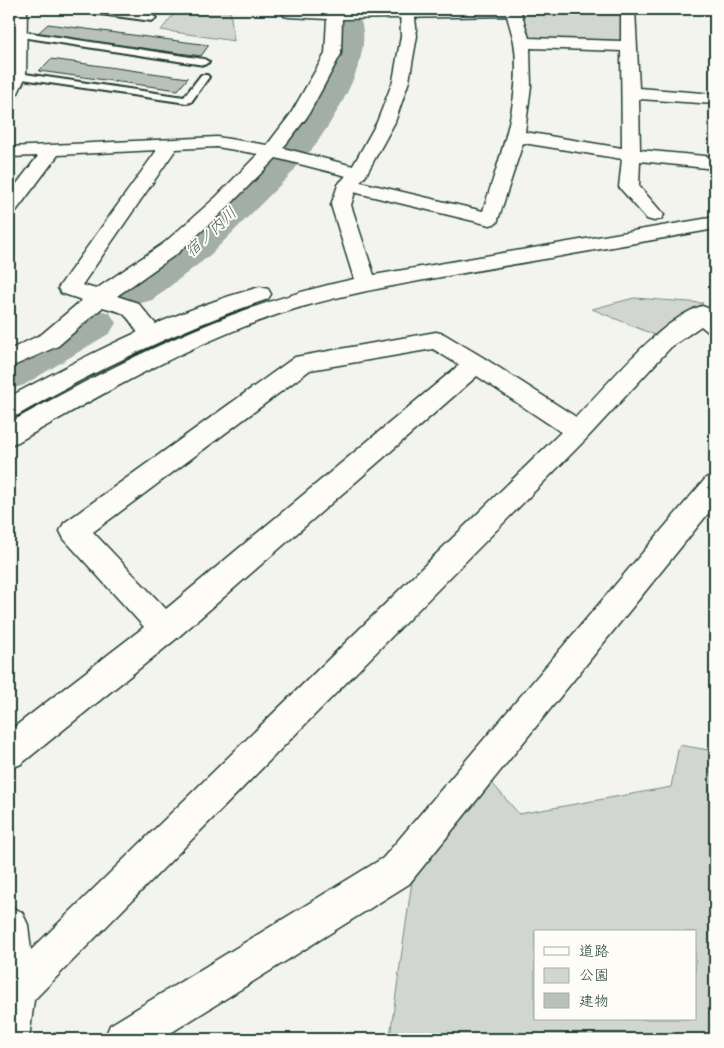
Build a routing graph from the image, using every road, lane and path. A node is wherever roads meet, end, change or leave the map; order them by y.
1 (20, 9) edge
2 (85, 9) edge
3 (289, 9) edge
4 (628, 9) edge
5 (407, 10) edge
6 (514, 10) edge
7 (122, 11) edge
8 (335, 12) edge
9 (152, 18) dead end
10 (18, 34) junction
11 (522, 43) junction
12 (628, 46) junction
13 (204, 62) dead end
14 (204, 77) dead end
15 (13, 82) edge
16 (632, 93) junction
17 (715, 99) edge
18 (516, 136) junction
19 (170, 144) junction
20 (54, 149) junction
21 (272, 151) junction
22 (9, 152) edge
23 (632, 155) junction
24 (715, 163) edge
25 (353, 179) junction
26 (715, 205) edge
27 (9, 207) edge
28 (654, 215) junction
29 (715, 223) edge
30 (364, 276) junction
31 (100, 297) junction
32 (715, 325) edge
33 (153, 334) junction
34 (9, 360) edge
35 (476, 364) junction
36 (9, 408) edge
37 (578, 431) junction
38 (9, 435) edge
39 (715, 486) edge
40 (166, 629) junction
41 (9, 752) edge
42 (9, 925) edge
43 (16, 992) junction
44 (9, 1039) edge
45 (124, 1039) edge

1 - 10 street
2 - 7 lane
3 - 8 street
4 - 12 street
5 - 6 street
5 - 8 street
5 - 25 street
6 - 11 street
7 - 9 lane
8 - 21 street
10 - 13 lane
10 - 15 street
11 - 12 street
11 - 18 street
12 - 16 street
14 - 15 lane
16 - 17 street
16 - 23 street
18 - 23 street
18 - 25 street
19 - 20 street
19 - 21 street
19 - 31 street
20 - 22 street
20 - 27 street
21 - 25 street
21 - 31 street
23 - 24 street
23 - 28 street
25 - 30 street
26 - 28 street
28 - 30 street
29 - 30 street
30 - 33 street
30 - 38 street
31 - 33 street
31 - 34 street
32 - 37 street
33 - 36 street
35 - 37 street
35 - 40 street
35 - 40 street
37 - 43 street
39 - 45 street
40 - 41 street
42 - 43 street
43 - 44 street

